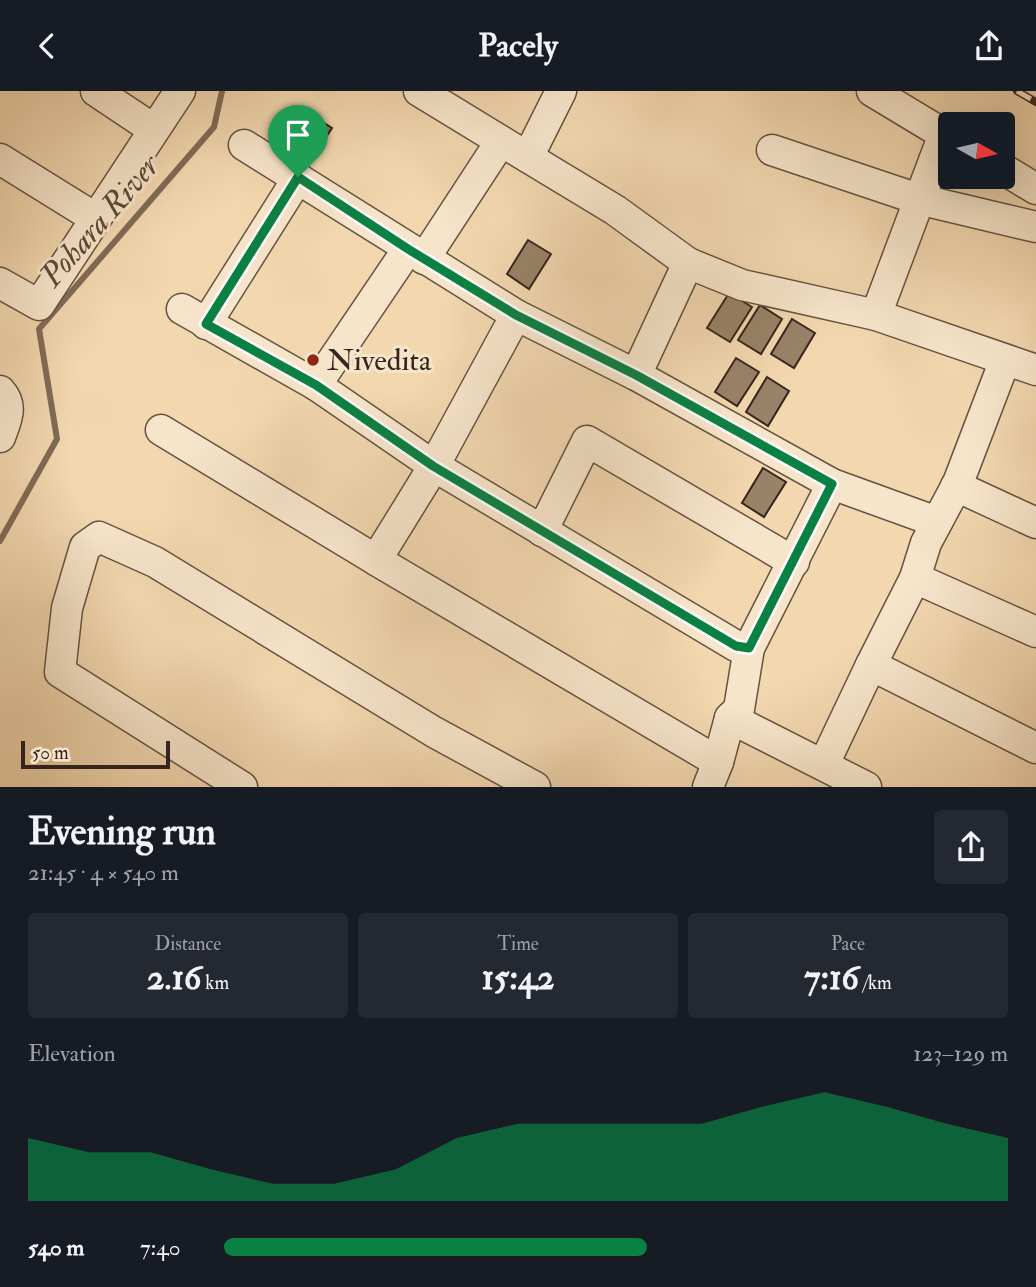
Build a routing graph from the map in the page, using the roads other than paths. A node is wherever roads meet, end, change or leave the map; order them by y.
1 (96, 91) edge
2 (180, 91) edge
3 (561, 91) edge
4 (872, 91) edge
5 (435, 95) edge
6 (153, 129) junction
7 (938, 131) edge
8 (501, 141) junction
9 (244, 145) dead end
10 (772, 150) dead end
11 (938, 156) edge
12 (528, 157) junction
13 (0, 159) edge
14 (1015, 176) edge
15 (298, 177) junction
16 (1036, 189) edge
17 (918, 199) junction
18 (94, 218) junction
19 (1036, 227) edge
20 (416, 254) junction
21 (688, 263) junction
22 (0, 283) edge
23 (516, 315) junction
24 (876, 316) junction
25 (1005, 359) junction
26 (1036, 370) edge
27 (636, 375) junction
28 (316, 385) junction
29 (0, 391) edge
30 (161, 431) dead end
31 (0, 437) edge
32 (433, 466) junction
33 (832, 484) junction
34 (956, 486) junction
35 (937, 523) junction
36 (1036, 523) edge
37 (542, 531) junction
38 (376, 560) junction
39 (793, 562) junction
40 (915, 578) junction
41 (1036, 632) edge
42 (749, 648) junction
43 (871, 665) junction
44 (730, 718) junction
45 (1036, 748) edge
46 (824, 764) junction
47 (713, 774) edge
48 (492, 776) edge
49 (242, 786) edge
50 (535, 786) edge
51 (866, 786) edge

1 - 6 street
2 - 6 street
3 - 12 street
4 - 7 street
5 - 8 street
6 - 18 street
8 - 12 street
8 - 20 street
9 - 15 street
10 - 17 street
11 - 17 street
12 - 21 street
13 - 18 street
14 - 16 street
15 - 20 street
15 - 28 street
17 - 19 street
17 - 24 street
18 - 22 street
20 - 23 street
20 - 28 street
21 - 24 street
21 - 27 street
23 - 27 street
23 - 32 street
24 - 25 street
25 - 26 street
25 - 34 street
27 - 33 street
28 - 32 street
29 - 31 street
30 - 38 street
32 - 37 street
32 - 38 street
33 - 35 street
33 - 39 street
34 - 35 street
34 - 36 street
35 - 40 street
37 - 39 street
37 - 42 street
38 - 47 street
39 - 42 street
40 - 41 street
40 - 43 street
42 - 44 street
43 - 45 street
43 - 46 street
44 - 46 street
44 - 47 street
46 - 51 street
48 - 49 street
48 - 50 street

